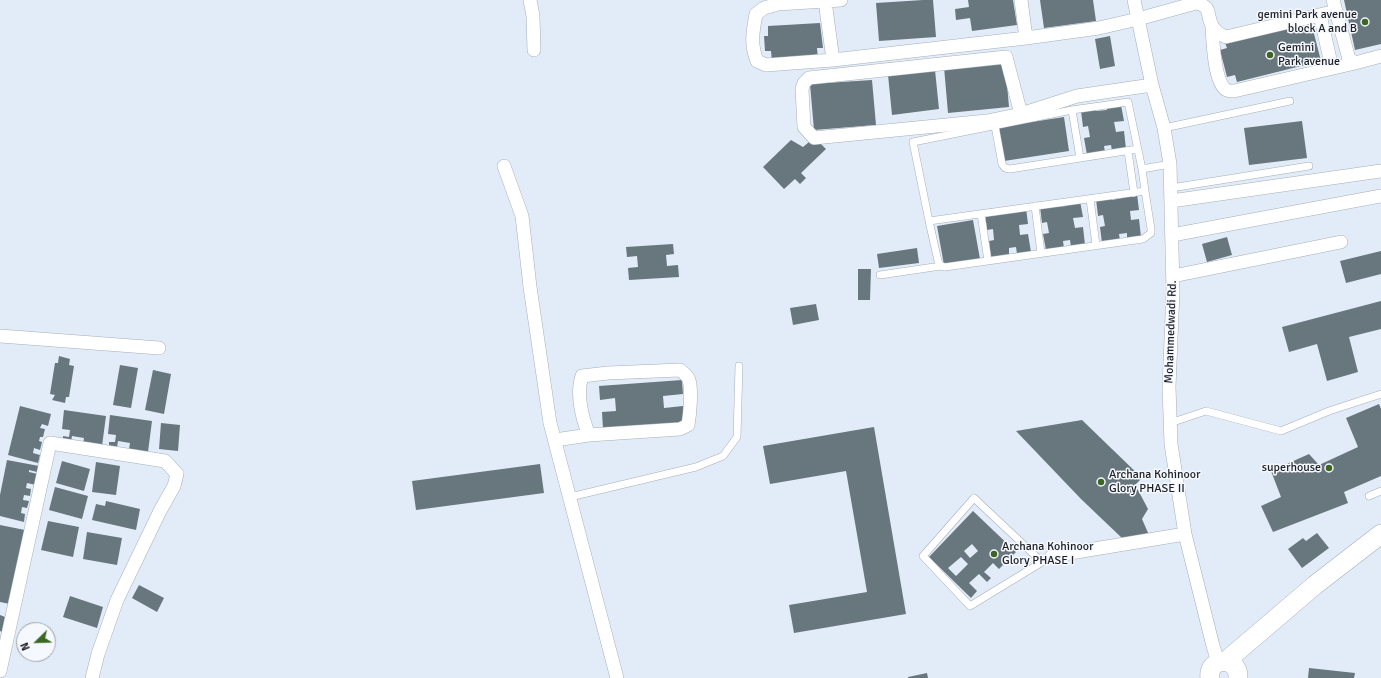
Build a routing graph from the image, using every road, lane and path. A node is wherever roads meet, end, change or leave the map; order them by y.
1 (530, 0) edge
2 (841, 0) edge
3 (1021, 0) edge
4 (1134, 0) edge
5 (825, 1) junction
6 (766, 4) edge
7 (1335, 6) edge
8 (1320, 15) junction
9 (1138, 19) junction
10 (1212, 27) junction
11 (1026, 38) junction
12 (534, 50) dead end
13 (1381, 56) edge
14 (833, 60) junction
15 (1355, 63) junction
16 (1332, 68) junction
17 (1152, 85) junction
18 (1290, 101) dead end
19 (1072, 110) junction
20 (1021, 114) junction
21 (995, 126) junction
22 (1164, 128) junction
23 (1138, 149) junction
24 (1128, 151) junction
25 (1080, 158) junction
26 (1170, 164) junction
27 (504, 166) dead end
28 (1309, 166) dead end
29 (1142, 169) junction
30 (1381, 171) edge
31 (1145, 191) junction
32 (1134, 193) junction
33 (1171, 194) junction
34 (1381, 196) edge
35 (1090, 199) junction
36 (1035, 206) junction
37 (981, 214) junction
38 (929, 221) junction
39 (1172, 234) junction
40 (1341, 242) dead end
41 (1096, 245) junction
42 (1041, 253) junction
43 (988, 261) junction
44 (941, 266) junction
45 (880, 275) dead end
46 (1173, 276) junction
47 (0, 336) edge
48 (159, 348) dead end
49 (739, 366) dead end
50 (1381, 394) edge
51 (1170, 423) junction
52 (589, 435) junction
53 (555, 440) junction
54 (1381, 491) edge
55 (1370, 496) dead end
56 (570, 497) junction
57 (1185, 534) junction
58 (1381, 534) edge
59 (1381, 548) edge
60 (1048, 559) junction
61 (0, 671) edge
62 (1219, 672) edge
63 (92, 678) edge
64 (617, 678) edge

1 - 12 street
2 - 5 street
3 - 11 street
4 - 9 street, Mohammedwadi Rd.
5 - 6 street
5 - 14 street
6 - 14 street
7 - 8 street
7 - 15 street
8 - 10 street
8 - 16 street
9 - 10 street
9 - 11 street
9 - 17 street, Mohammedwadi Rd.
10 - 16 street
11 - 14 street
13 - 15 street
15 - 16 street
17 - 20 street
17 - 22 street, Mohammedwadi Rd.
18 - 22 lane
19 - 21 lane
19 - 23 lane
19 - 25 lane
20 - 20 street
21 - 25 lane
21 - 38 lane
22 - 26 street, Mohammedwadi Rd.
23 - 24 lane
23 - 29 lane
24 - 25 lane
24 - 32 lane
26 - 29 lane
26 - 33 street, Mohammedwadi Rd.
27 - 53 street
28 - 33 lane
29 - 31 lane
30 - 33 street
31 - 32 lane
31 - 41 lane
32 - 35 lane
33 - 39 street, Mohammedwadi Rd.
34 - 39 street
35 - 36 lane
35 - 41 lane
36 - 37 lane
36 - 42 lane
37 - 38 lane
37 - 43 lane
38 - 44 lane
39 - 46 street, Mohammedwadi Rd.
40 - 46 street
41 - 42 lane
42 - 43 lane
43 - 44 lane
44 - 45 lane
46 - 51 street, Mohammedwadi Rd.
47 - 48 street
49 - 56 lane
50 - 51 lane
51 - 57 street, Mohammedwadi Rd.
52 - 52 street
52 - 53 street
53 - 56 street
54 - 55 lane
56 - 64 street
57 - 60 street
57 - 62 street, Mohammedwadi Rd.
58 - 62 street
59 - 62 street
60 - 60 lane
61 - 63 street

